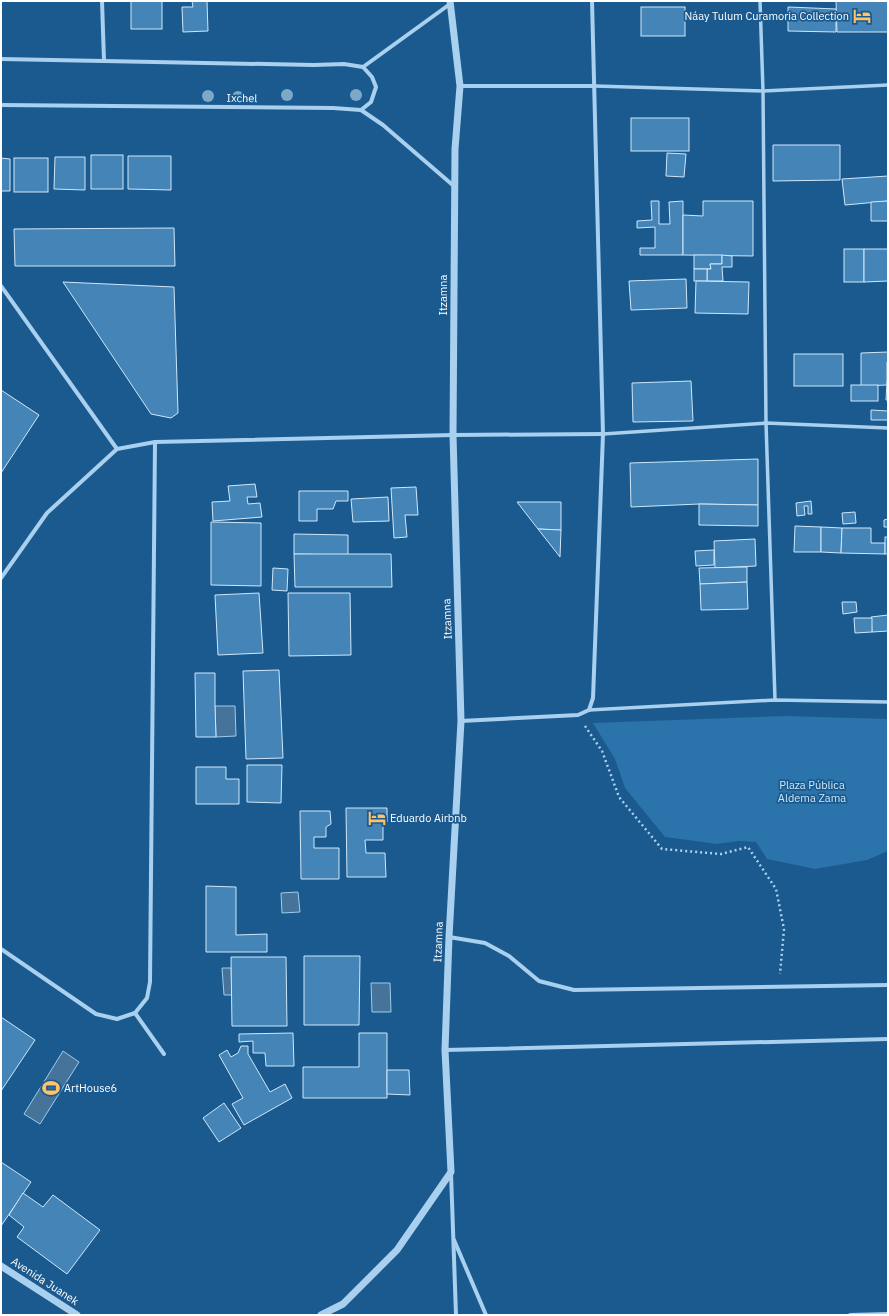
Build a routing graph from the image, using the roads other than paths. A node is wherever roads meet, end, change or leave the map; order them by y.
1 (102, 1) edge
2 (592, 1) edge
3 (760, 1) edge
4 (450, 3) edge
5 (1, 59) edge
6 (104, 61) junction
7 (364, 67) junction
8 (888, 85) edge
9 (460, 86) junction
10 (595, 86) junction
11 (763, 91) junction
12 (1, 105) edge
13 (361, 110) junction
14 (455, 187) junction
15 (1, 286) edge
16 (766, 423) junction
17 (888, 428) edge
18 (603, 434) junction
19 (453, 435) junction
20 (155, 442) junction
21 (117, 449) junction
22 (1, 578) edge
23 (775, 700) junction
24 (888, 702) edge
25 (589, 710) junction
26 (461, 721) junction
27 (449, 937) junction
28 (1, 949) edge
29 (888, 985) edge
30 (135, 1013) junction
31 (888, 1039) edge
32 (445, 1050) junction
33 (164, 1054) dead end
34 (451, 1172) junction
35 (453, 1237) junction
36 (1, 1266) edge
37 (888, 1314) edge
38 (77, 1315) edge
39 (321, 1315) edge
40 (456, 1315) edge
41 (486, 1315) edge
42 (850, 1315) edge

1 - 6 street
2 - 10 street
3 - 11 street
4 - 7 street
4 - 9 street, Itzamna
5 - 6 street
6 - 7 street
7 - 13 street
8 - 11 street
9 - 10 street
9 - 14 street, Itzamna
10 - 11 street
10 - 18 street
11 - 16 street
12 - 13 street, Ixchel
13 - 14 street
14 - 19 street, Itzamna
15 - 21 street
16 - 17 street
16 - 18 street
16 - 23 street
18 - 19 street
18 - 25 street
19 - 20 street
19 - 26 street, Itzamna
20 - 21 street
20 - 30 street
21 - 22 street
23 - 24 street
23 - 25 street
25 - 26 street
26 - 27 street, Itzamna
27 - 29 street
27 - 32 street, Itzamna
28 - 30 street
30 - 33 street
31 - 32 street
32 - 34 street, Itzamna
34 - 35 street, Itzamna
34 - 39 street
35 - 40 street, Itzamna
35 - 41 street
36 - 38 street, Avenida Juanek
37 - 42 street

